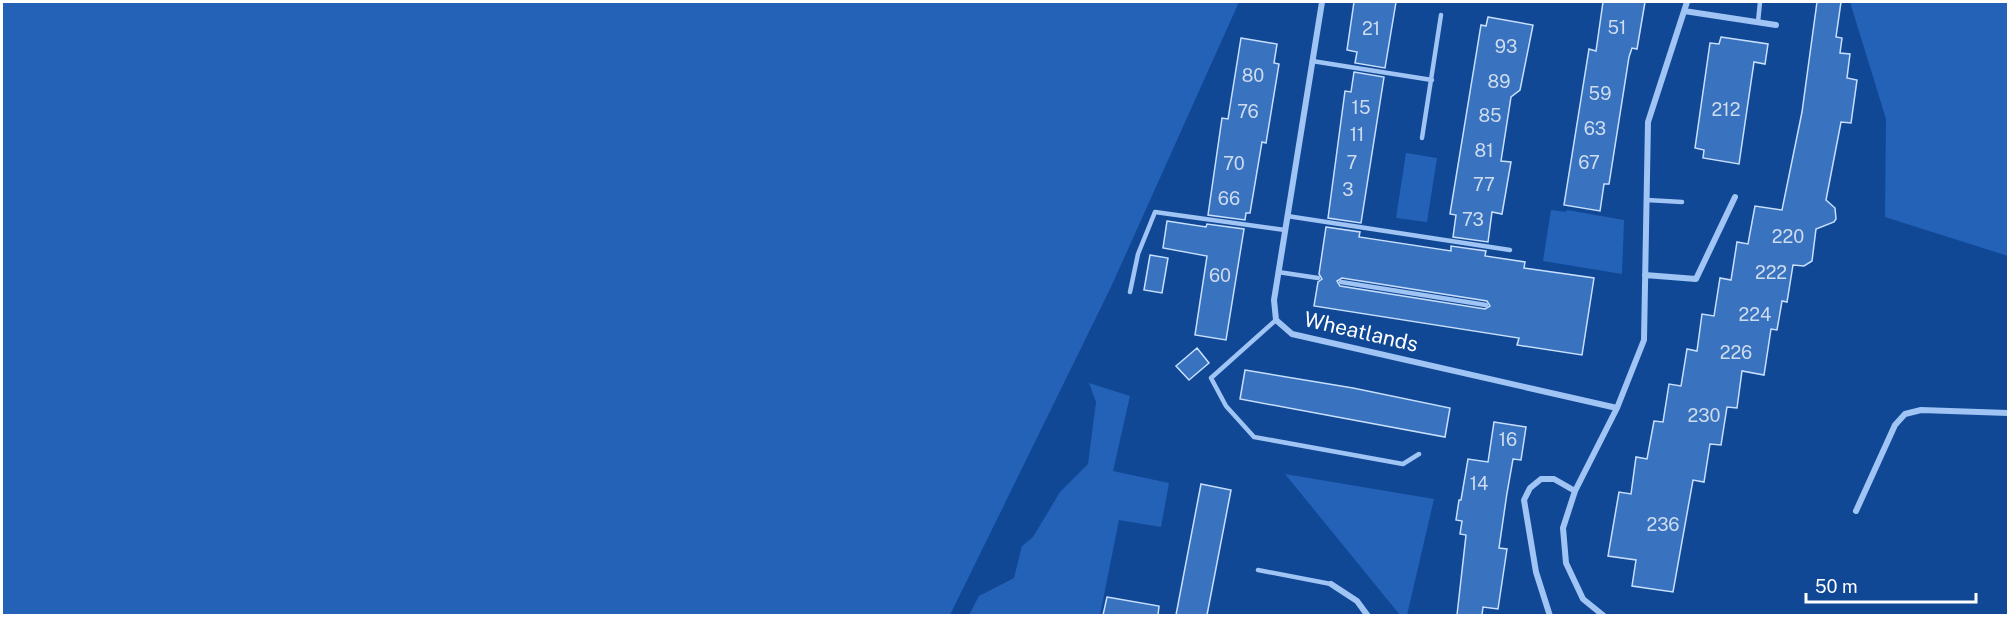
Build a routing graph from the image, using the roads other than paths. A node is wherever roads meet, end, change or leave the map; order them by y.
1 (1322, 2) edge
2 (1687, 2) edge
3 (1760, 2) edge
4 (1684, 11) junction
5 (1441, 15) dead end
6 (1758, 22) junction
7 (1776, 25) dead end
8 (1312, 61) junction
9 (1432, 80) junction
10 (1422, 138) dead end
11 (1735, 197) dead end
12 (1647, 200) junction
13 (1682, 202) dead end
14 (1287, 216) junction
15 (1285, 230) junction
16 (1510, 250) dead end
17 (1278, 272) junction
18 (1645, 275) junction
19 (1318, 278) dead end
20 (1341, 282) dead end
21 (1130, 292) dead end
22 (1486, 305) dead end
23 (1276, 320) junction
24 (1617, 408) junction
25 (2008, 413) edge
26 (1419, 453) dead end
27 (1575, 491) junction
28 (1856, 511) dead end
29 (1258, 570) dead end
30 (1331, 584) joint
31 (1368, 615) edge
32 (1550, 615) edge
33 (1604, 615) edge

1 - 8 street, Wheatlands
2 - 4 street
3 - 6 lane
4 - 6 street
4 - 12 street
5 - 9 lane
6 - 7 street
8 - 9 lane
8 - 14 street, Wheatlands
9 - 10 lane
11 - 18 street
12 - 13 lane
12 - 18 street
14 - 15 street, Wheatlands
14 - 16 lane
15 - 17 street, Wheatlands
15 - 21 lane
17 - 19 lane
17 - 23 street, Wheatlands
18 - 24 street
20 - 22 lane
23 - 24 street, Wheatlands
23 - 26 lane
24 - 27 street
25 - 28 street
27 - 32 street
27 - 33 street
29 - 30 lane
30 - 31 street

